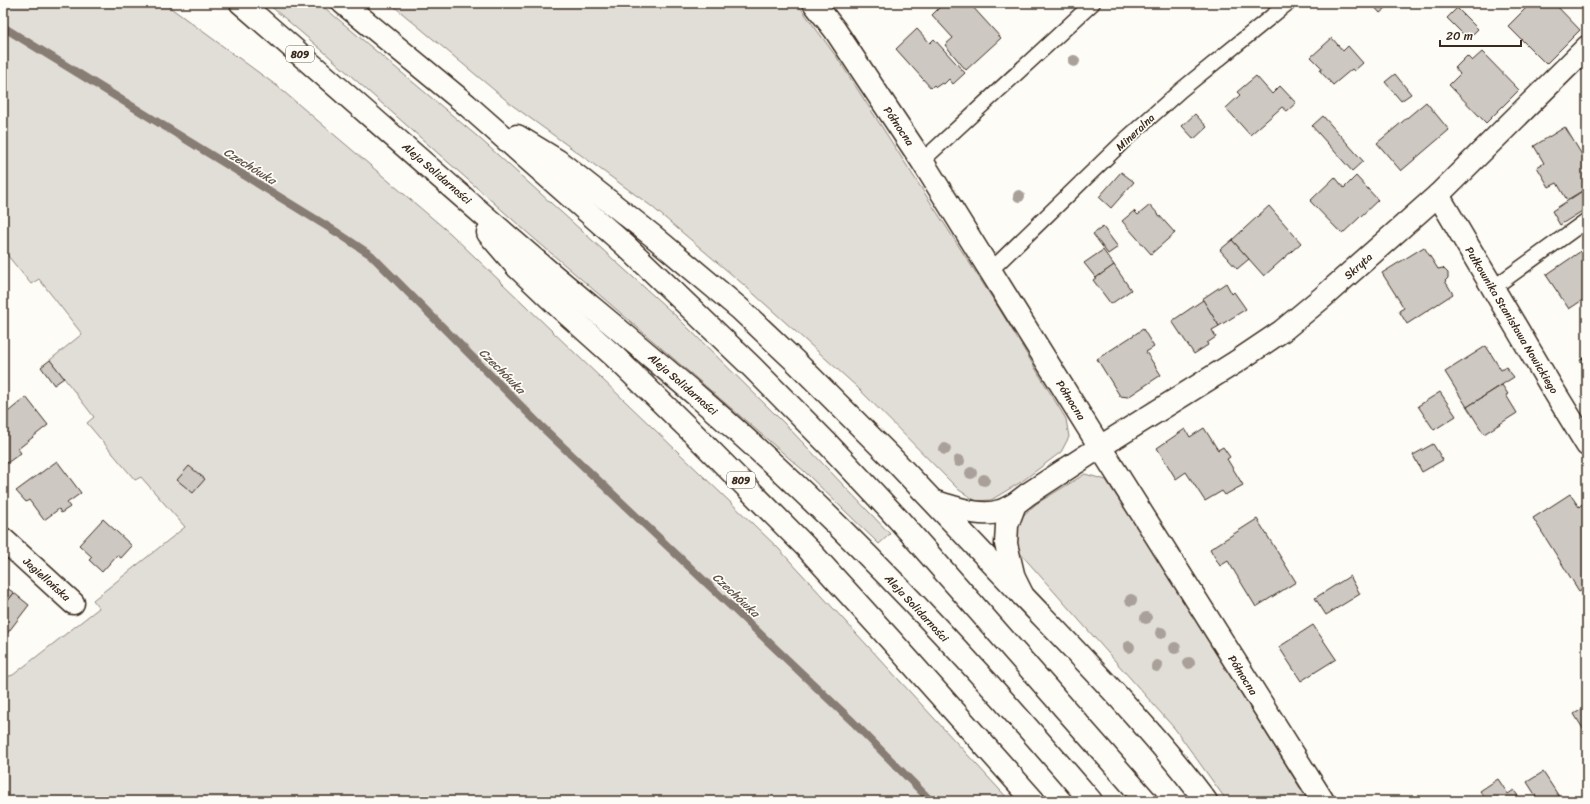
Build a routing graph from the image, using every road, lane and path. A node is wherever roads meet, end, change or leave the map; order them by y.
1 (241, 3) edge
2 (343, 3) edge
3 (814, 3) edge
4 (1093, 3) edge
5 (1288, 3) edge
6 (1587, 47) edge
7 (467, 105) junction
8 (922, 161) junction
9 (434, 172) junction
10 (1438, 195) junction
11 (1587, 220) edge
12 (990, 271) junction
13 (1493, 288) junction
14 (1587, 445) edge
15 (1100, 447) junction
16 (935, 502) junction
17 (1015, 504) junction
18 (3, 539) edge
19 (1024, 596) junction
20 (73, 603) dead end
21 (1034, 801) edge
22 (1091, 801) edge
23 (1146, 801) edge
24 (1206, 801) edge
25 (1323, 801) edge

1 - 9 main road, Aleja Solidarności / 809
2 - 7 main road
3 - 8 main road, Północna
4 - 8 lane
5 - 12 lane, Mineralna
6 - 10 main road, Skryta
7 - 16 main road
7 - 23 main road
8 - 12 main road, Północna
9 - 21 main road, 809
9 - 22 main road, Aleja Solidarności
10 - 13 main road, Pułkownika Stanisława Nowickiego
10 - 15 main road, Skryta
11 - 13 lane
12 - 15 main road, Północna
13 - 14 main road, Pułkownika Stanisława Nowickiego
15 - 17 main road, Skryta
15 - 25 main road, Północna
16 - 17 main road, Skryta
16 - 19 main road
17 - 19 main road
18 - 20 main road, Jagiellońska
19 - 24 main road

